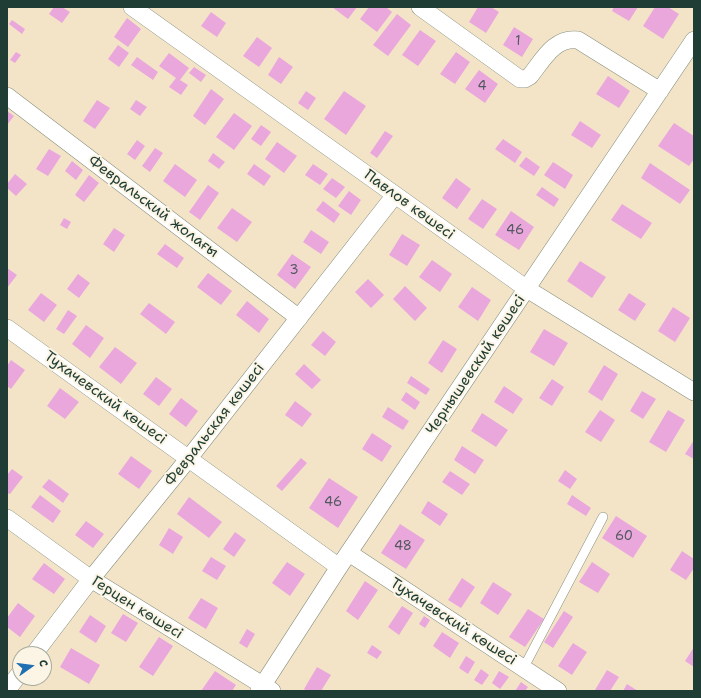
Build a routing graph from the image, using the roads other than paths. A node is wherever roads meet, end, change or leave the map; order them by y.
1 (132, 7) edge
2 (420, 7) edge
3 (694, 40) edge
4 (660, 91) junction
5 (7, 96) edge
6 (395, 195) junction
7 (527, 289) junction
8 (299, 318) junction
9 (7, 328) edge
10 (694, 392) edge
11 (189, 458) junction
12 (603, 517) dead end
13 (7, 518) edge
14 (344, 560) junction
15 (91, 579) junction
16 (40, 646) edge
17 (523, 668) junction
18 (264, 689) edge
19 (558, 691) edge

1 - 6 street, Павлов көшесі
2 - 4 street
3 - 4 street, Чернышевский көшесі
4 - 7 street, Чернышевский көшесі
5 - 8 street, Февральский жолағы
6 - 7 street, Павлов көшесі
6 - 8 street, Февральская көшесі
7 - 10 street, Павлов көшесі
7 - 14 street, Чернышевский көшесі
8 - 11 street, Февральская көшесі
9 - 11 street, Тухачевский көшесі
11 - 14 street, Тухачевский көшесі
11 - 15 street, Февральская көшесі
12 - 17 lane
13 - 15 street, Герцен көшесі
14 - 17 street, Тухачевский көшесі
14 - 18 street, Чернышевский көшесі
15 - 16 street, Февральская көшесі
15 - 18 street, Герцен көшесі
17 - 19 street, Тухачевский көшесі

